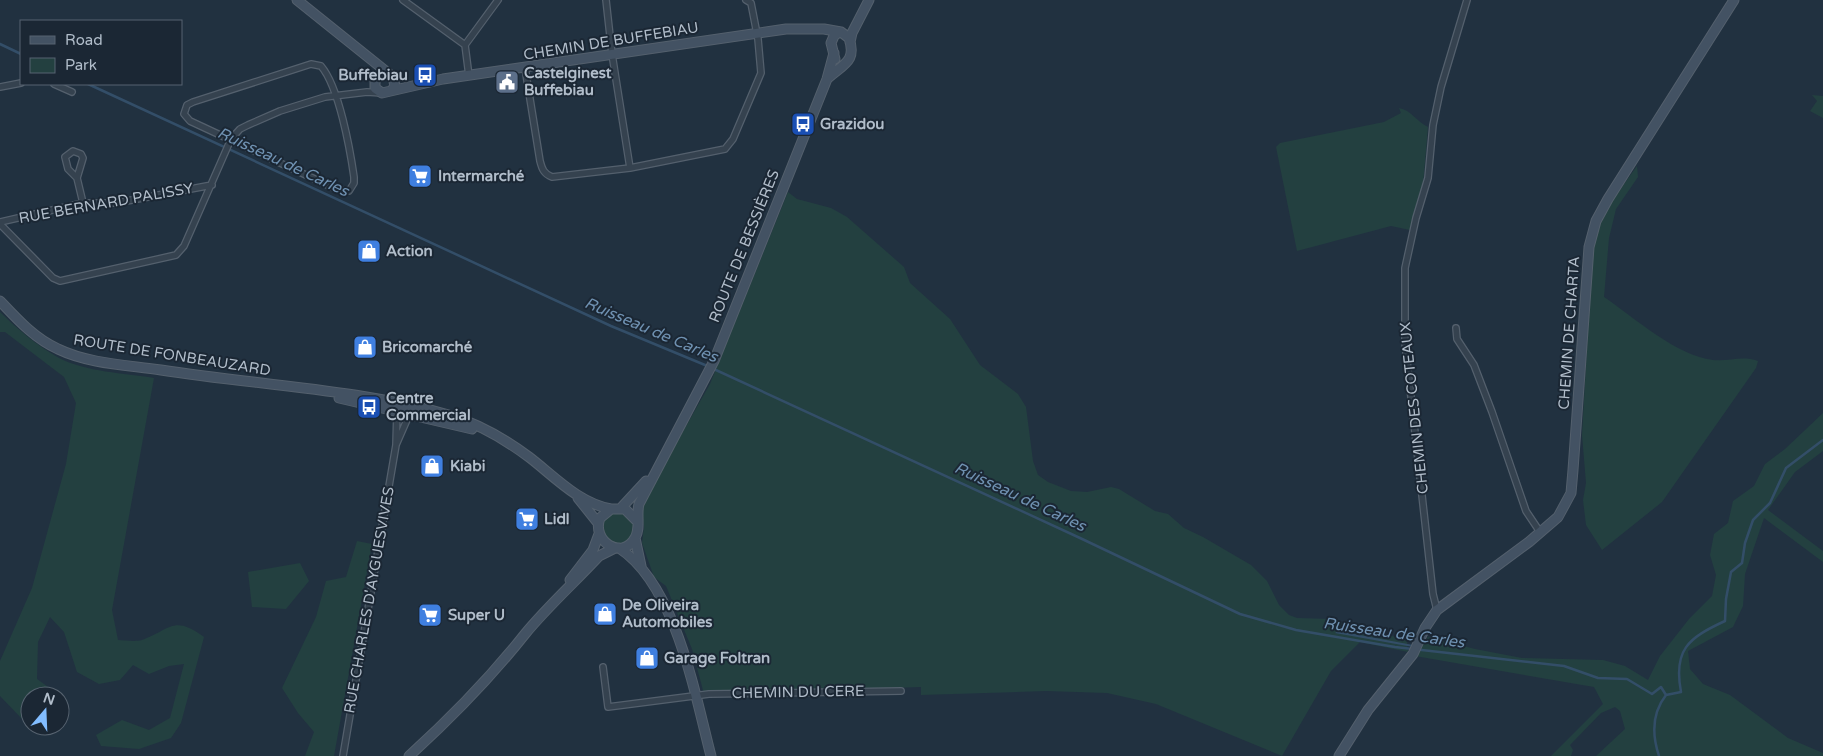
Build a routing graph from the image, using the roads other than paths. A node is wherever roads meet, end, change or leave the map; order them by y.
1 (296, 0) edge
2 (403, 0) edge
3 (498, 0) edge
4 (869, 0) edge
5 (1466, 0) edge
6 (1734, 0) edge
7 (605, 1) edge
8 (750, 1) edge
9 (861, 14) junction
10 (810, 28) junction
11 (756, 32) junction
12 (840, 32) junction
13 (850, 42) junction
14 (832, 43) junction
15 (465, 45) junction
16 (834, 53) junction
17 (612, 54) junction
18 (372, 61) junction
19 (844, 64) junction
20 (525, 68) junction
21 (391, 76) junction
22 (469, 76) junction
23 (827, 79) junction
24 (376, 81) junction
25 (20, 83) edge
26 (416, 84) junction
27 (56, 85) edge
28 (0, 87) edge
29 (392, 90) junction
30 (72, 92) dead end
31 (366, 92) junction
32 (382, 94) junction
33 (337, 96) junction
34 (231, 139) junction
35 (630, 168) junction
36 (77, 178) dead end
37 (212, 185) junction
38 (83, 204) junction
39 (0, 223) edge
40 (0, 301) edge
41 (1456, 328) dead end
42 (404, 410) junction
43 (396, 445) junction
44 (653, 474) junction
45 (572, 491) junction
46 (621, 508) junction
47 (611, 509) junction
48 (636, 520) junction
49 (598, 523) junction
50 (1540, 532) junction
51 (599, 534) junction
52 (635, 538) junction
53 (617, 548) junction
54 (642, 569) junction
55 (554, 603) junction
56 (1437, 610) junction
57 (603, 667) dead end
58 (902, 690) dead end
59 (695, 696) junction
60 (343, 756) edge
61 (409, 756) edge
62 (711, 756) edge
63 (1339, 756) edge

1 - 18 street, CHEMIN DE BUFFEBIAU
2 - 15 street
3 - 15 street
4 - 9 street
5 - 56 street, CHEMIN DES COTEAUX
6 - 50 street, CHEMIN DE CHARTA
7 - 17 street
8 - 11 street
9 - 12 street
9 - 13 street
10 - 11 street, CHEMIN DE BUFFEBIAU
10 - 12 street, CHEMIN DE BUFFEBIAU
10 - 14 street
11 - 17 street, CHEMIN DE BUFFEBIAU
11 - 35 street
12 - 13 street
12 - 14 street
13 - 19 street
14 - 16 street, ROUTE DE BESSIÈRES
15 - 22 street
16 - 19 street
16 - 23 street, ROUTE DE BESSIÈRES
17 - 20 street, CHEMIN DE BUFFEBIAU
17 - 35 street
18 - 21 street, CHEMIN DE BUFFEBIAU
18 - 24 street
19 - 23 street, ROUTE DE BESSIÈRES
20 - 22 street, CHEMIN DE BUFFEBIAU
20 - 35 street
21 - 24 street
21 - 26 street, CHEMIN DE BUFFEBIAU
21 - 29 street
22 - 26 street, CHEMIN DE BUFFEBIAU
23 - 44 street, ROUTE DE BESSIÈRES
24 - 31 street
24 - 32 street
25 - 28 street
26 - 29 street, CHEMIN DE BUFFEBIAU
27 - 30 street
29 - 32 street
31 - 32 street
31 - 33 street
33 - 34 street
33 - 34 street
33 - 34 street
34 - 37 street
36 - 38 street
37 - 38 street, RUE BERNARD PALISSY
37 - 39 street
38 - 39 street, RUE BERNARD PALISSY
40 - 42 street, ROUTE DE FONBEAUZARD
41 - 50 street
42 - 43 street, RUE CHARLES D'AYGUESVIVES
42 - 43 street, RUE CHARLES D'AYGUESVIVES
42 - 45 street, ROUTE DE FONBEAUZARD
43 - 60 street, RUE CHARLES D'AYGUESVIVES
44 - 46 street, ROUTE DE BESSIÈRES
44 - 48 street, ROUTE DE BESSIÈRES
45 - 47 street
45 - 49 street
46 - 47 street
46 - 48 street
47 - 49 street
48 - 52 street, ROUTE DE BESSIÈRES
49 - 51 street
50 - 56 street, CHEMIN DE CHARTA
51 - 53 street
51 - 55 street
52 - 53 street
52 - 54 street, ROUTE DE BESSIÈRES
53 - 54 street
53 - 55 street
54 - 59 street
55 - 61 street
56 - 63 street, CHEMIN DE CHARTA
57 - 59 street, CHEMIN DU CERE
58 - 59 street, CHEMIN DU CERE
59 - 62 street

